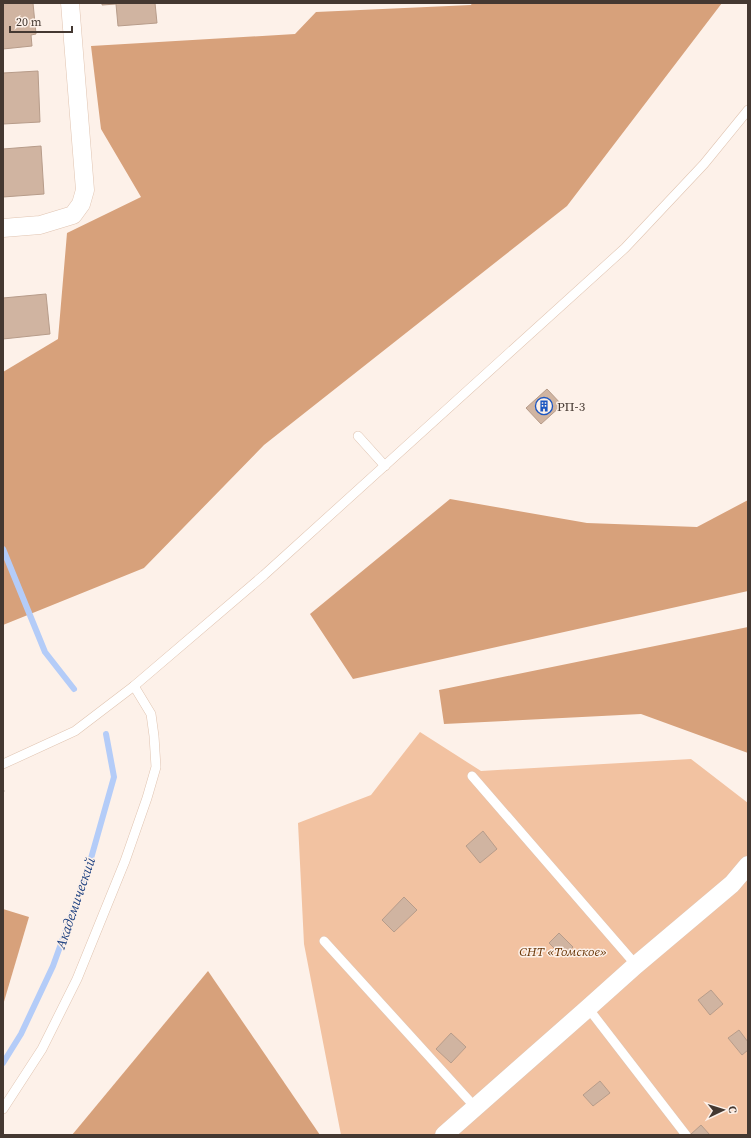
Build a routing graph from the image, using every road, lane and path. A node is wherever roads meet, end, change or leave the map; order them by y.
1 (70, 3) edge
2 (748, 110) edge
3 (3, 228) edge
4 (358, 436) dead end
5 (385, 466) junction
6 (134, 686) junction
7 (3, 764) edge
8 (472, 776) dead end
9 (748, 865) edge
10 (324, 941) dead end
11 (636, 964) junction
12 (588, 1008) junction
13 (475, 1107) junction
14 (3, 1109) edge
15 (444, 1135) edge
16 (686, 1135) edge

1 - 3 street
2 - 5 lane
4 - 5 lane
5 - 6 lane
6 - 7 lane
6 - 14 lane
8 - 11 lane
9 - 11 street
10 - 13 lane
11 - 12 street
12 - 13 street
12 - 16 lane
13 - 15 street

